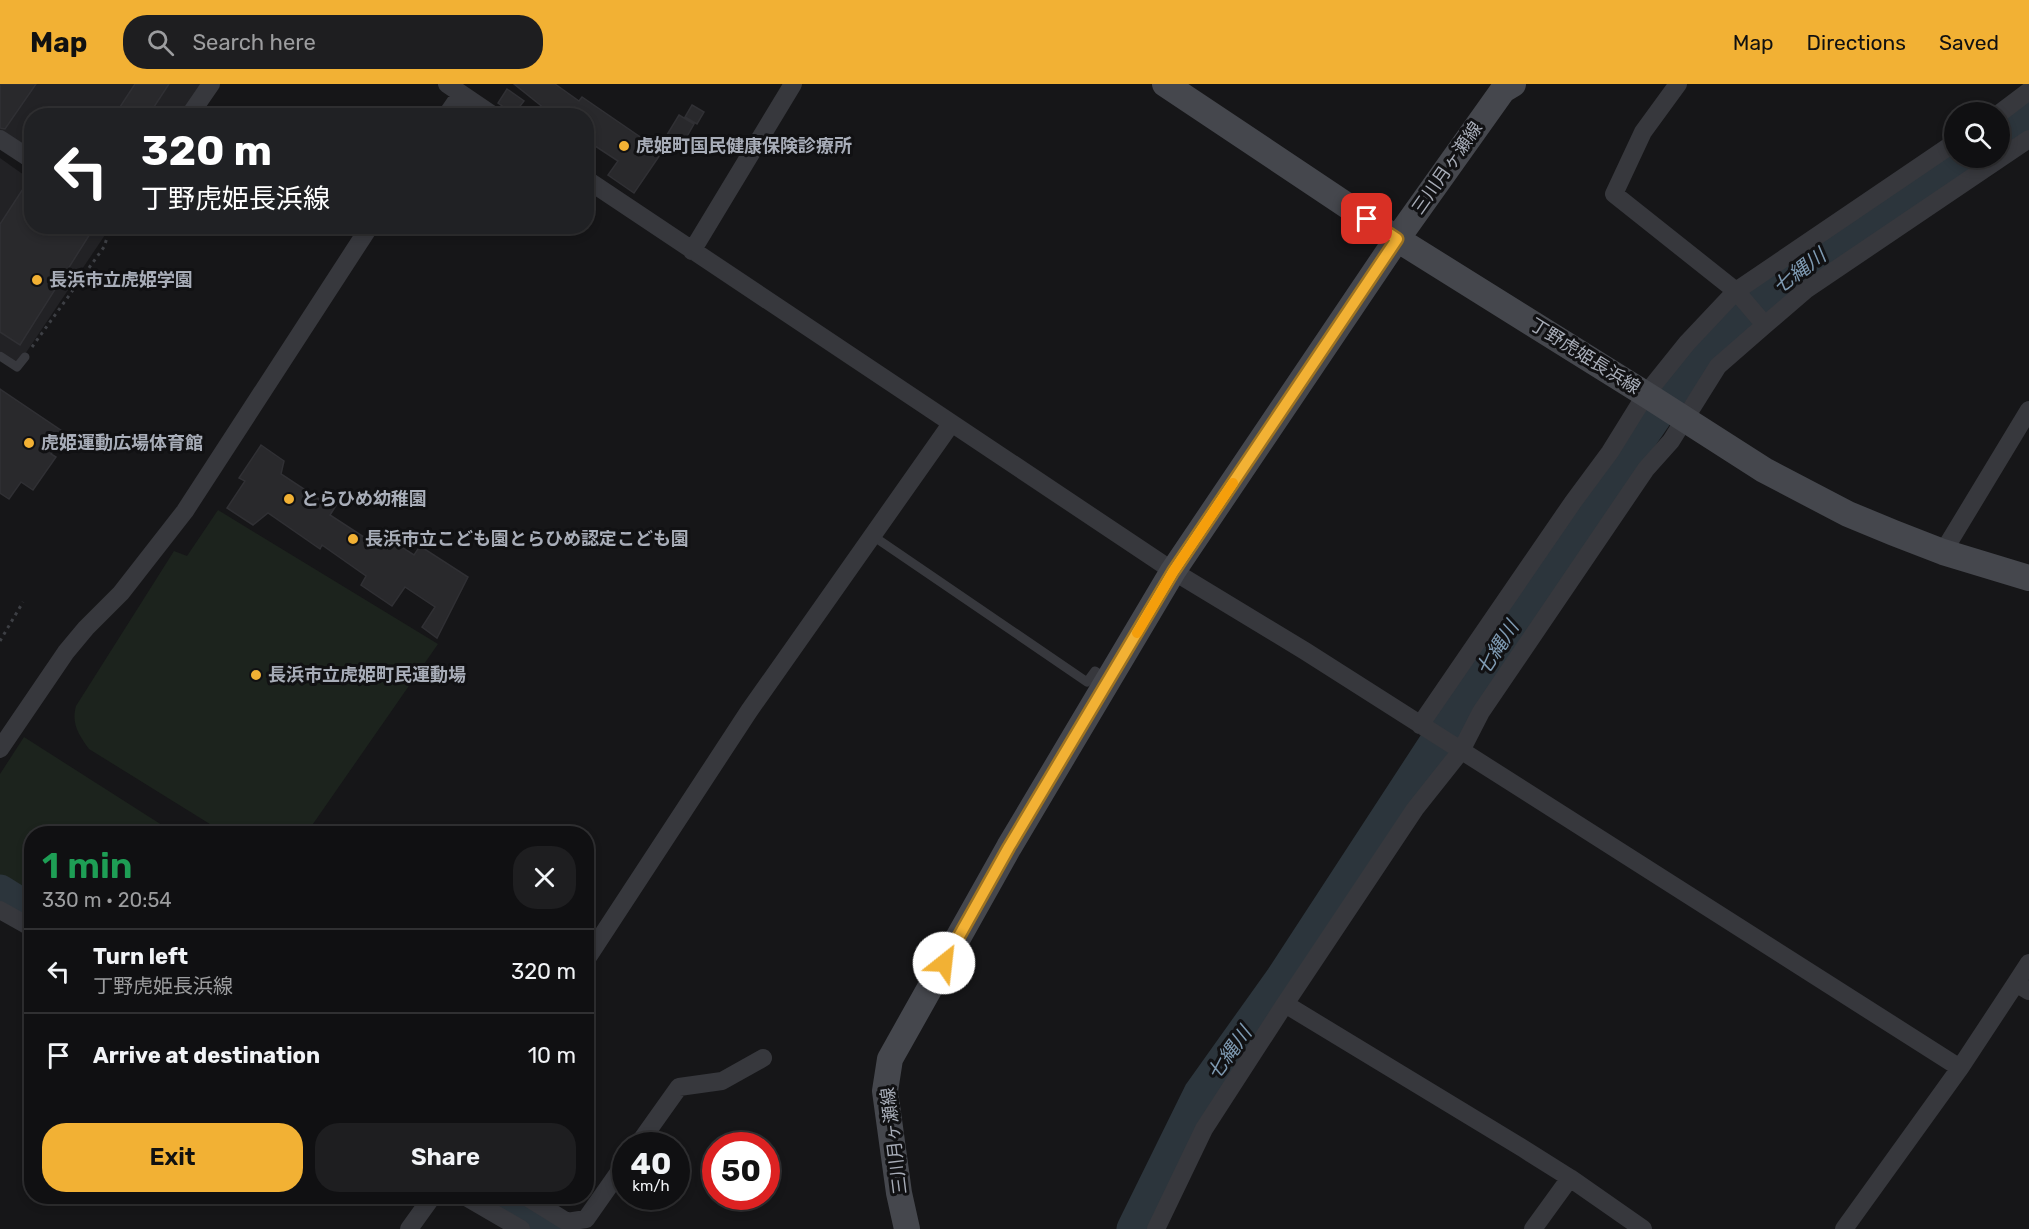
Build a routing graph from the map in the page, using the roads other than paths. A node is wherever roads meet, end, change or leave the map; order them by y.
1 (211, 84) edge
2 (793, 84) edge
3 (1165, 84) edge
4 (1513, 84) edge
5 (1678, 84) edge
6 (454, 89) edge
7 (2029, 92) edge
8 (2010, 106) edge
9 (194, 108) edge
10 (448, 108) edge
11 (482, 108) edge
12 (0, 139) edge
13 (2029, 139) edge
14 (1944, 150) edge
15 (24, 155) edge
16 (594, 184) edge
17 (365, 234) edge
18 (1397, 239) junction
19 (693, 251) junction
20 (1736, 291) junction
21 (1765, 325) junction
22 (0, 356) edge
23 (25, 357) road end
24 (1648, 395) junction
25 (2029, 410) edge
26 (1683, 418) junction
27 (951, 424) junction
28 (873, 536) junction
29 (1943, 552) junction
30 (1173, 572) junction
31 (2029, 578) edge
32 (1108, 680) junction
33 (1420, 725) junction
34 (0, 749) edge
35 (1461, 751) junction
36 (0, 910) edge
37 (24, 924) edge
38 (594, 948) edge
39 (2029, 963) edge
40 (2023, 987) edge
41 (1285, 1004) junction
42 (762, 1058) dead end
43 (1960, 1068) junction
44 (647, 1132) edge
45 (1570, 1178) junction
46 (612, 1182) edge
47 (427, 1204) edge
48 (478, 1204) edge
49 (539, 1204) edge
50 (409, 1229) edge
51 (521, 1229) edge
52 (907, 1229) edge
53 (1156, 1229) edge
54 (1533, 1229) edge
55 (1643, 1229) edge
56 (1844, 1229) edge

1 - 9 street
2 - 19 street
3 - 18 main road, 丁野虎姫長浜線
4 - 18 main road, 三川月ヶ瀬線
5 - 20 street
6 - 10 street
6 - 11 street
7 - 8 street
12 - 15 street
13 - 21 street
14 - 20 street
16 - 19 street
17 - 34 street
18 - 24 main road, 丁野虎姫長浜線
18 - 30 main road, 三川月ヶ瀬線
19 - 27 street
20 - 21 street
20 - 24 street
21 - 26 street
22 - 23 lane
24 - 26 main road, 丁野虎姫長浜線
24 - 33 street
25 - 29 street
26 - 29 main road, 丁野虎姫長浜線
26 - 35 street
27 - 28 street
27 - 30 street
28 - 32 lane
28 - 38 street
29 - 31 main road, 丁野虎姫長浜線
30 - 32 main road, 三川月ヶ瀬線
30 - 33 street
32 - 52 main road, 三川月ヶ瀬線
33 - 35 street
35 - 41 street
35 - 43 street
36 - 37 street
39 - 40 street
40 - 43 street
41 - 45 street
41 - 53 street
42 - 44 street
43 - 56 street
45 - 54 street
45 - 55 street
46 - 49 street
47 - 50 street
48 - 51 street

